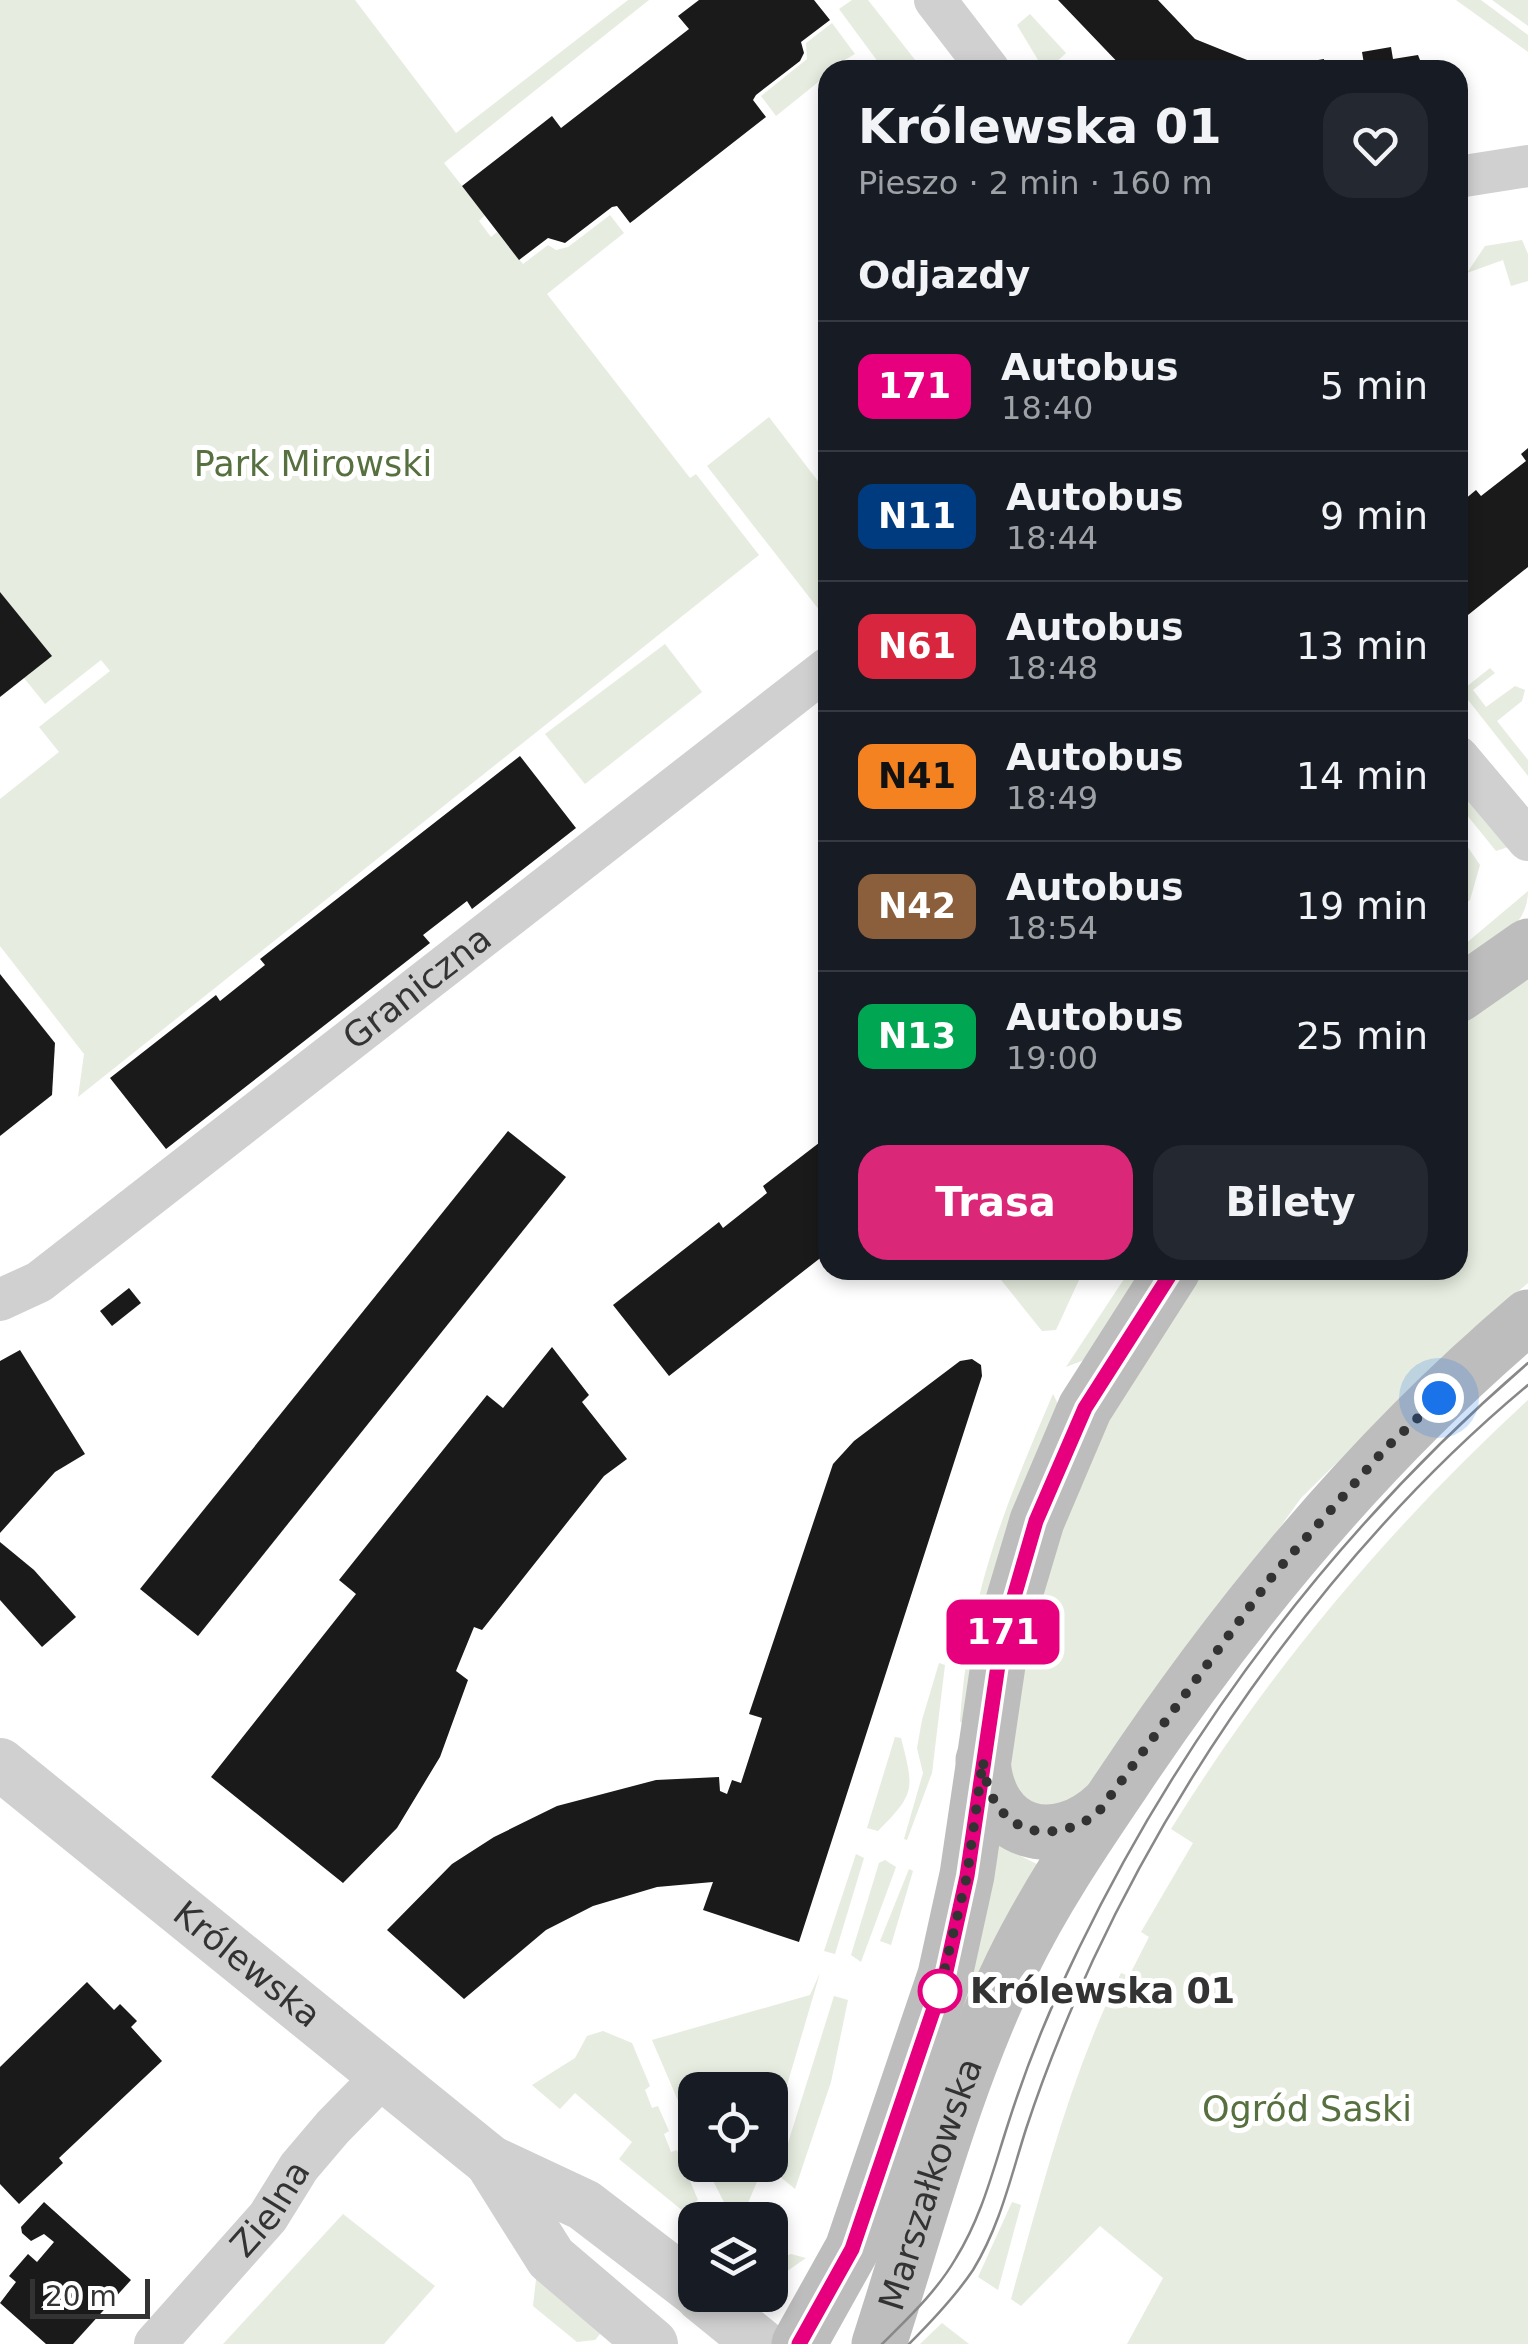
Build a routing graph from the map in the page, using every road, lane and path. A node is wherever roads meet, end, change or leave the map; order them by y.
1 (935, 0) edge
2 (981, 60) edge
3 (1528, 166) edge
4 (1468, 175) edge
5 (818, 676) edge
6 (1468, 769) edge
7 (1528, 840) edge
8 (1528, 946) edge
9 (1468, 988) edge
10 (1167, 1280) edge
11 (0, 1300) edge
12 (1528, 1317) edge
13 (983, 1760) junction
14 (2, 1765) edge
15 (1110, 1802) junction
16 (383, 2076) junction
17 (490, 2161) junction
18 (678, 2278) edge
19 (721, 2312) edge
20 (155, 2344) edge
21 (652, 2344) edge
22 (760, 2344) edge
23 (799, 2344) edge
24 (878, 2344) edge

1 - 2 street
3 - 4 street
5 - 11 street, Graniczna
6 - 7 street
8 - 9 main road
10 - 13 main road, Marszałkowska
12 - 15 main road, Marszałkowska
13 - 15 main road
13 - 23 main road, Marszałkowska
14 - 16 street, Królewska
15 - 24 main road, Marszałkowska
16 - 17 street, Królewska
16 - 20 street, Zielna
17 - 18 street, Królewska
17 - 21 street, Królewska
19 - 22 street, Królewska

